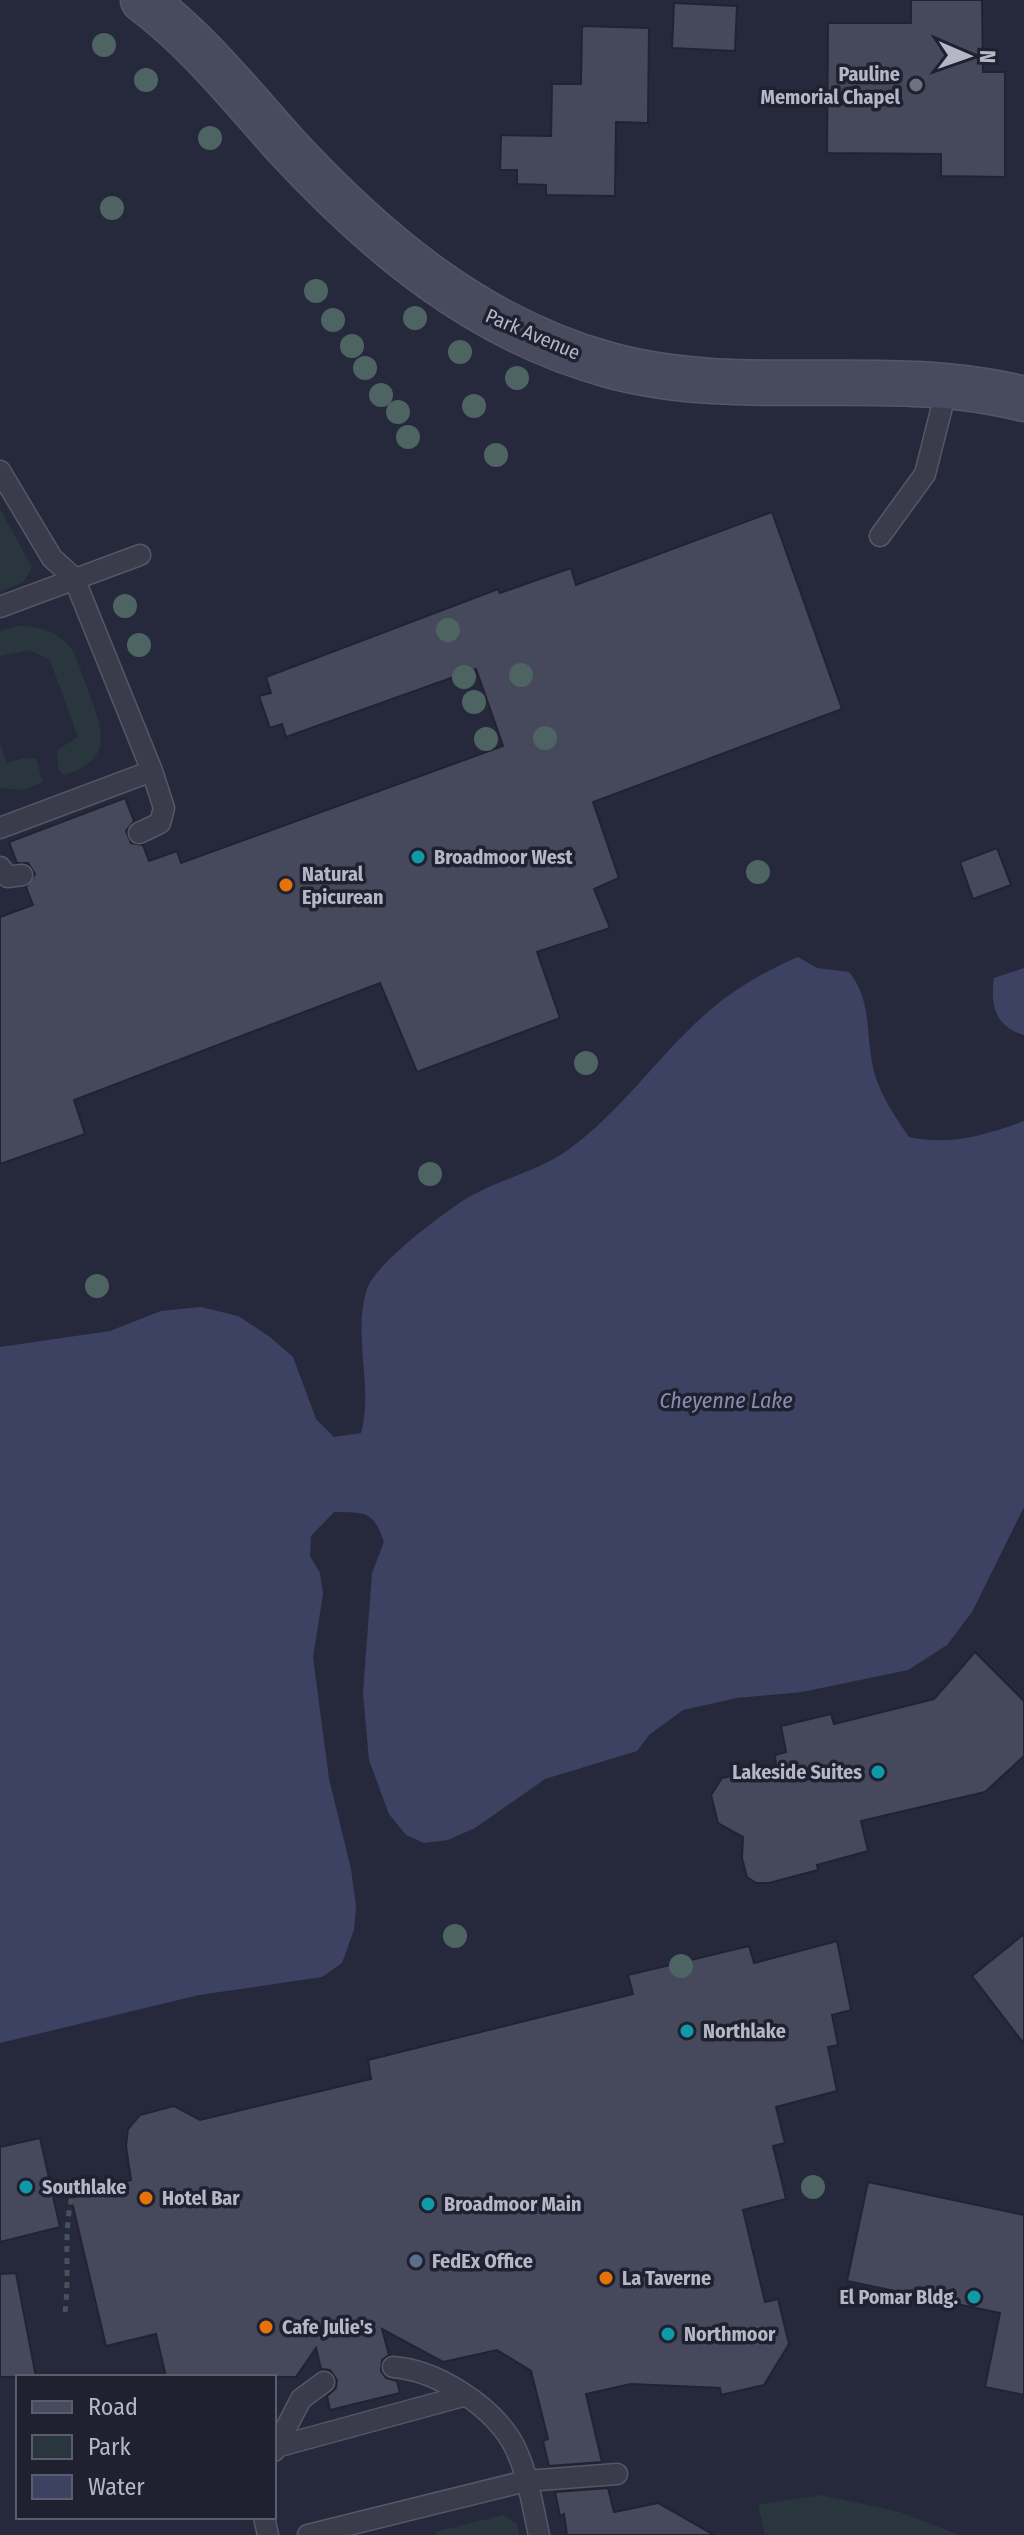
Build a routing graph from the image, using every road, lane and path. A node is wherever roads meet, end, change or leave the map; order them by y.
1 (156, 4) edge
2 (947, 387) junction
3 (1024, 399) edge
4 (0, 471) edge
5 (880, 536) dead end
6 (140, 555) dead end
7 (74, 578) junction
8 (0, 607) edge
9 (152, 771) junction
10 (0, 828) edge
11 (139, 833) dead end
12 (0, 867) edge
13 (22, 875) dead end
14 (77, 2179) dead end
15 (65, 2312) dead end
16 (393, 2367) dead end
17 (324, 2382) dead end
18 (463, 2396) junction
19 (276, 2447) edge
20 (276, 2449) edge
21 (617, 2474) dead end
22 (526, 2481) junction
23 (308, 2535) edge
24 (539, 2535) edge

1 - 2 street, Park Avenue
2 - 3 street, Park Avenue
2 - 5 lane
4 - 7 lane
6 - 7 lane
7 - 8 lane
7 - 9 lane
9 - 10 lane
9 - 11 lane
12 - 13 lane
14 - 15 path
16 - 18 lane
17 - 19 lane
18 - 20 lane
18 - 22 lane
21 - 22 lane
22 - 23 lane
22 - 24 lane

